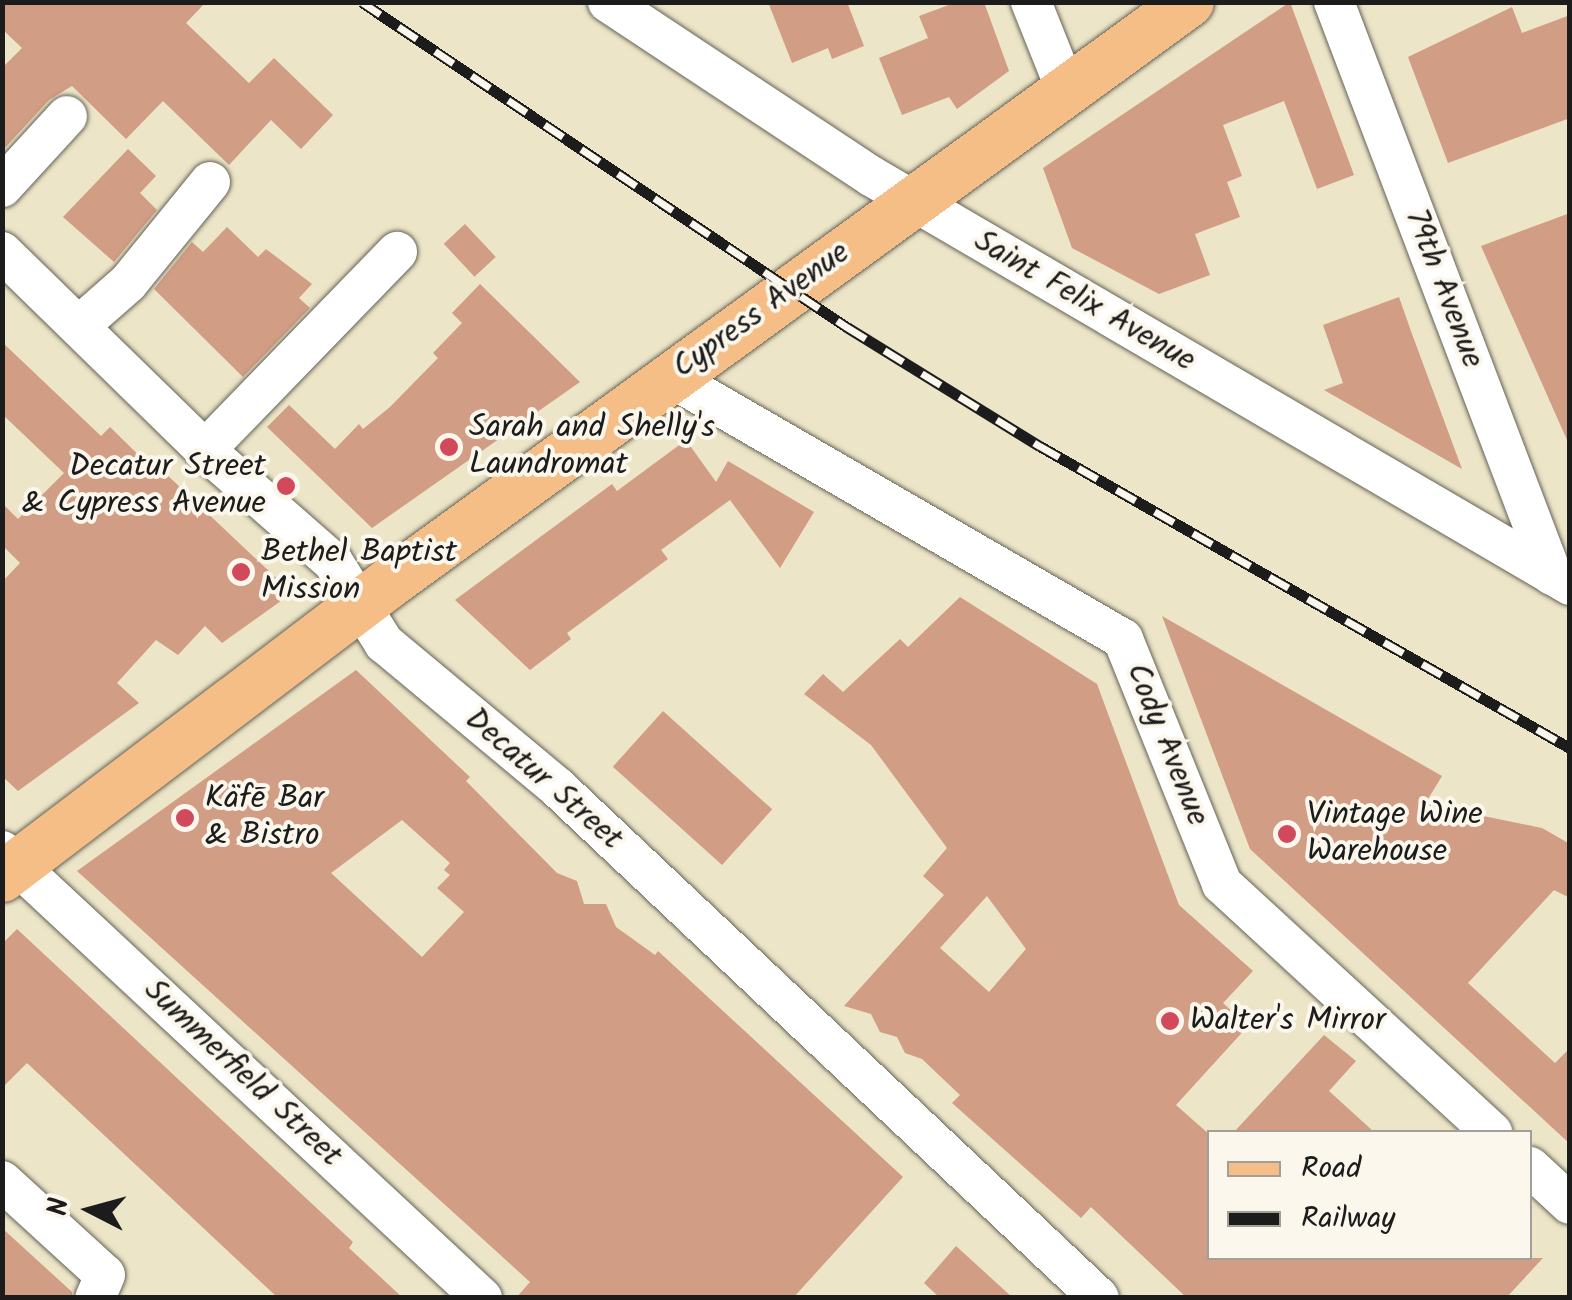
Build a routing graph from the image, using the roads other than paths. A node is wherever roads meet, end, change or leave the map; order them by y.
1 (608, 2) edge
2 (1031, 2) edge
3 (1189, 2) edge
4 (1334, 2) edge
5 (1067, 92) junction
6 (67, 116) dead end
7 (210, 182) dead end
8 (2, 187) edge
9 (913, 201) junction
10 (2, 252) edge
11 (397, 252) dead end
12 (79, 326) junction
13 (670, 377) junction
14 (205, 450) junction
15 (1560, 580) edge
16 (362, 604) junction
17 (7, 864) edge
18 (1490, 1130) edge
19 (1532, 1169) edge
20 (2, 1181) edge
21 (1570, 1204) edge
22 (95, 1298) edge
23 (482, 1298) edge
24 (1099, 1298) edge

1 - 9 street, Saint Felix Avenue
2 - 5 street
3 - 5 main road, Cypress Avenue
4 - 15 street, 79th Avenue
5 - 9 main road, Cypress Avenue
6 - 8 street
7 - 12 street
9 - 13 main road, Cypress Avenue
9 - 15 street, Saint Felix Avenue
10 - 12 street, Decatur Street
11 - 14 street
12 - 14 street, Decatur Street
13 - 16 main road, Cypress Avenue
13 - 18 street, Cody Avenue
14 - 16 street, Decatur Street
16 - 17 main road, Cypress Avenue
16 - 24 street, Decatur Street
17 - 23 street, Summerfield Street
19 - 21 street
20 - 22 street

